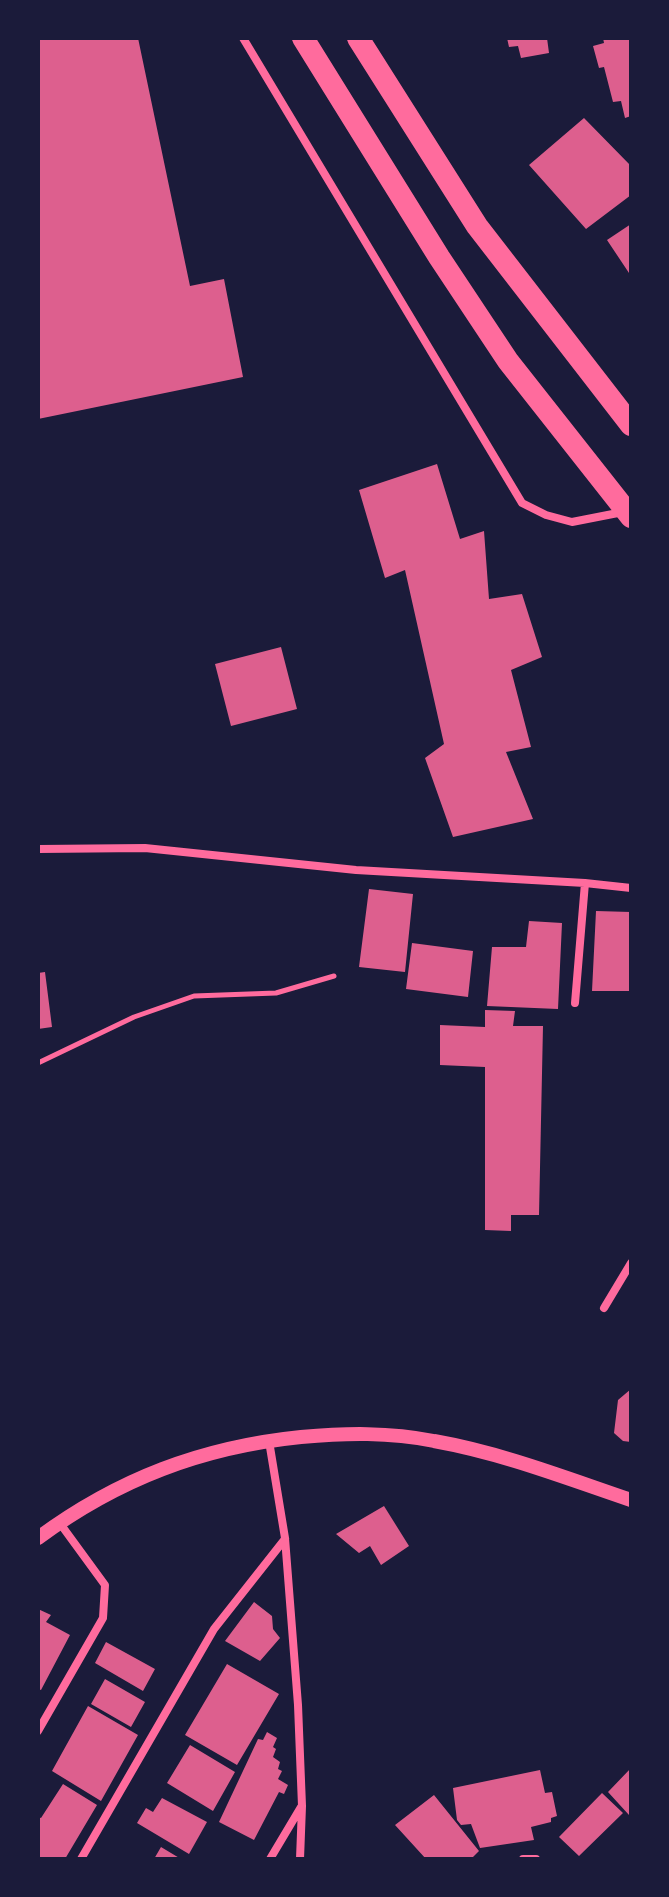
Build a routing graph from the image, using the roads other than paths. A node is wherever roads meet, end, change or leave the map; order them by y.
1 (243, 38) edge
2 (303, 38) edge
3 (358, 38) edge
4 (631, 425) edge
5 (629, 512) edge
6 (38, 849) edge
7 (585, 883) junction
8 (631, 888) edge
9 (575, 1003) dead end
10 (631, 1263) edge
11 (604, 1308) dead end
12 (269, 1441) junction
13 (631, 1500) edge
14 (59, 1522) junction
15 (38, 1538) edge
16 (285, 1538) junction
17 (38, 1731) edge
18 (302, 1806) junction
19 (81, 1859) edge
20 (270, 1859) edge
21 (300, 1859) edge
22 (523, 1859) edge
23 (536, 1859) edge

1 - 5 street
2 - 5 highway
3 - 4 highway
6 - 7 street
7 - 8 street
7 - 9 street
10 - 11 street
12 - 13 street
12 - 14 street
12 - 16 street
14 - 15 street
14 - 17 street
16 - 18 street
16 - 19 street
18 - 20 street
18 - 21 street
22 - 23 street

